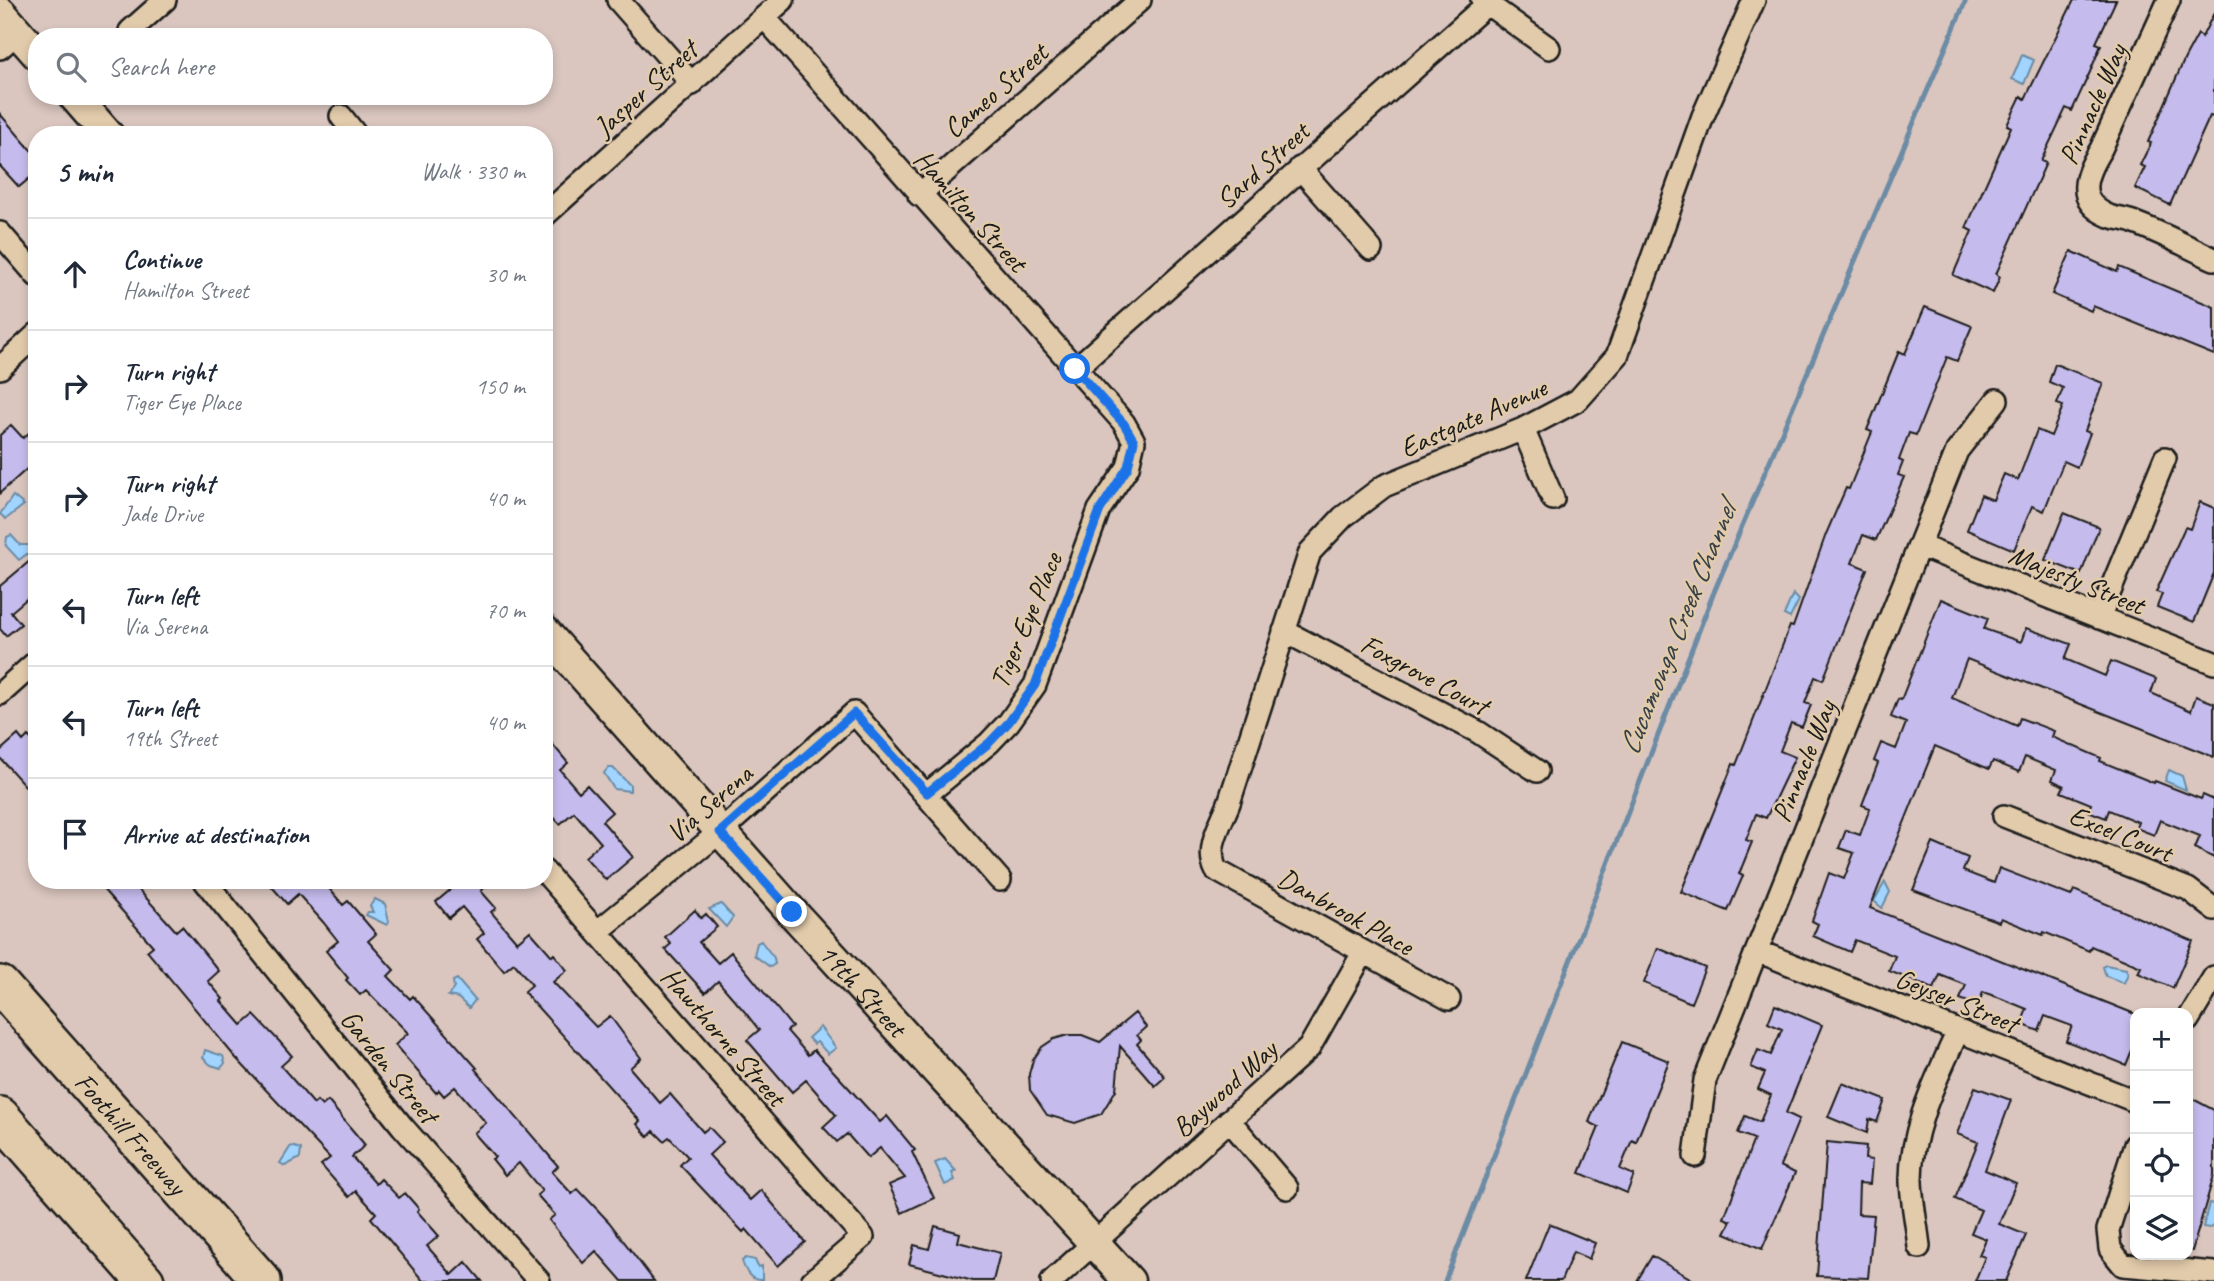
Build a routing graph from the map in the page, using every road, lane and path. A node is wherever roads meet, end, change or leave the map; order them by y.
1 (165, 0) edge
2 (618, 0) edge
3 (783, 0) edge
4 (1140, 0) edge
5 (1754, 0) edge
6 (2169, 0) edge
7 (1484, 2) edge
8 (764, 17) junction
9 (133, 28) edge
10 (1549, 48) dead end
11 (692, 84) junction
12 (82, 105) edge
13 (341, 116) dead end
14 (100, 126) edge
15 (349, 126) edge
16 (1300, 168) junction
17 (919, 195) junction
18 (553, 208) edge
19 (0, 233) edge
20 (1371, 249) dead end
21 (2214, 259) edge
22 (28, 266) edge
23 (28, 342) edge
24 (0, 368) edge
25 (1075, 369) junction
26 (1997, 400) dead end
27 (1523, 429) junction
28 (1134, 441) joint
29 (2165, 458) dead end
30 (1553, 499) dead end
31 (1920, 546) junction
32 (2099, 618) junction
33 (1284, 631) junction
34 (553, 641) edge
35 (2214, 663) edge
36 (28, 672) edge
37 (0, 694) edge
38 (1537, 771) dead end
39 (927, 793) junction
40 (2004, 816) dead end
41 (720, 832) junction
42 (1216, 870) joint
43 (1000, 880) dead end
44 (553, 881) edge
45 (211, 889) edge
46 (2214, 909) edge
47 (597, 932) junction
48 (1757, 951) junction
49 (1363, 953) junction
50 (2214, 977) edge
51 (0, 985) edge
52 (1449, 999) dead end
53 (2193, 1012) edge
54 (1958, 1031) junction
55 (2130, 1099) edge
56 (0, 1116) edge
57 (1228, 1120) junction
58 (0, 1123) edge
59 (1695, 1156) dead end
60 (2130, 1161) edge
61 (43, 1164) junction
62 (1287, 1188) dead end
63 (1096, 1243) junction
64 (1919, 1247) dead end
65 (2214, 1273) edge
66 (145, 1281) edge
67 (262, 1281) edge
68 (539, 1281) edge
69 (812, 1281) edge
70 (1052, 1281) edge
71 (1129, 1281) edge

1 - 9 street
2 - 11 street
3 - 8 street, Jasper Street
4 - 17 street, Cameo Street
5 - 27 street, Eastgate Avenue
6 - 21 street, Pinnacle Way
7 - 10 street
7 - 16 street, Sard Street
8 - 11 street, Jasper Street
8 - 17 street, Hamilton Street
11 - 18 street, Jasper Street
12 - 14 main road
13 - 15 street
16 - 20 street
16 - 25 street, Sard Street
17 - 25 street, Hamilton Street
19 - 22 street
23 - 24 street
25 - 28 street, Hamilton Street
26 - 31 street, Pinnacle Way
27 - 30 street
27 - 33 street, Eastgate Avenue
28 - 39 street, Tiger Eye Place
29 - 32 street
31 - 32 street, Majesty Street
31 - 48 street, Pinnacle Way
32 - 35 street, Majesty Street
33 - 38 street, Foxgrove Court
33 - 42 street, Eastgate Avenue
34 - 41 main road, 19th Street
36 - 37 street
39 - 41 street, Via Serena
39 - 43 street
40 - 46 street, Excel Court
41 - 47 street, Via Serena
41 - 63 main road, 19th Street
42 - 49 street, Danbrook Place
44 - 47 street, Hawthorne Street
45 - 68 street, Garden Street
47 - 69 street, Hawthorne Street
48 - 54 street, Geyser Street
48 - 59 street, Pinnacle Way
49 - 52 street, Danbrook Place
49 - 57 street, Baywood Way
50 - 53 street
51 - 67 highway, Foothill Freeway
54 - 55 street, Geyser Street
54 - 64 street
56 - 61 highway
57 - 62 street
57 - 63 street, Baywood Way
58 - 61 highway
60 - 65 street
61 - 66 highway
63 - 70 street, Baywood Way
63 - 71 main road, 19th Street

